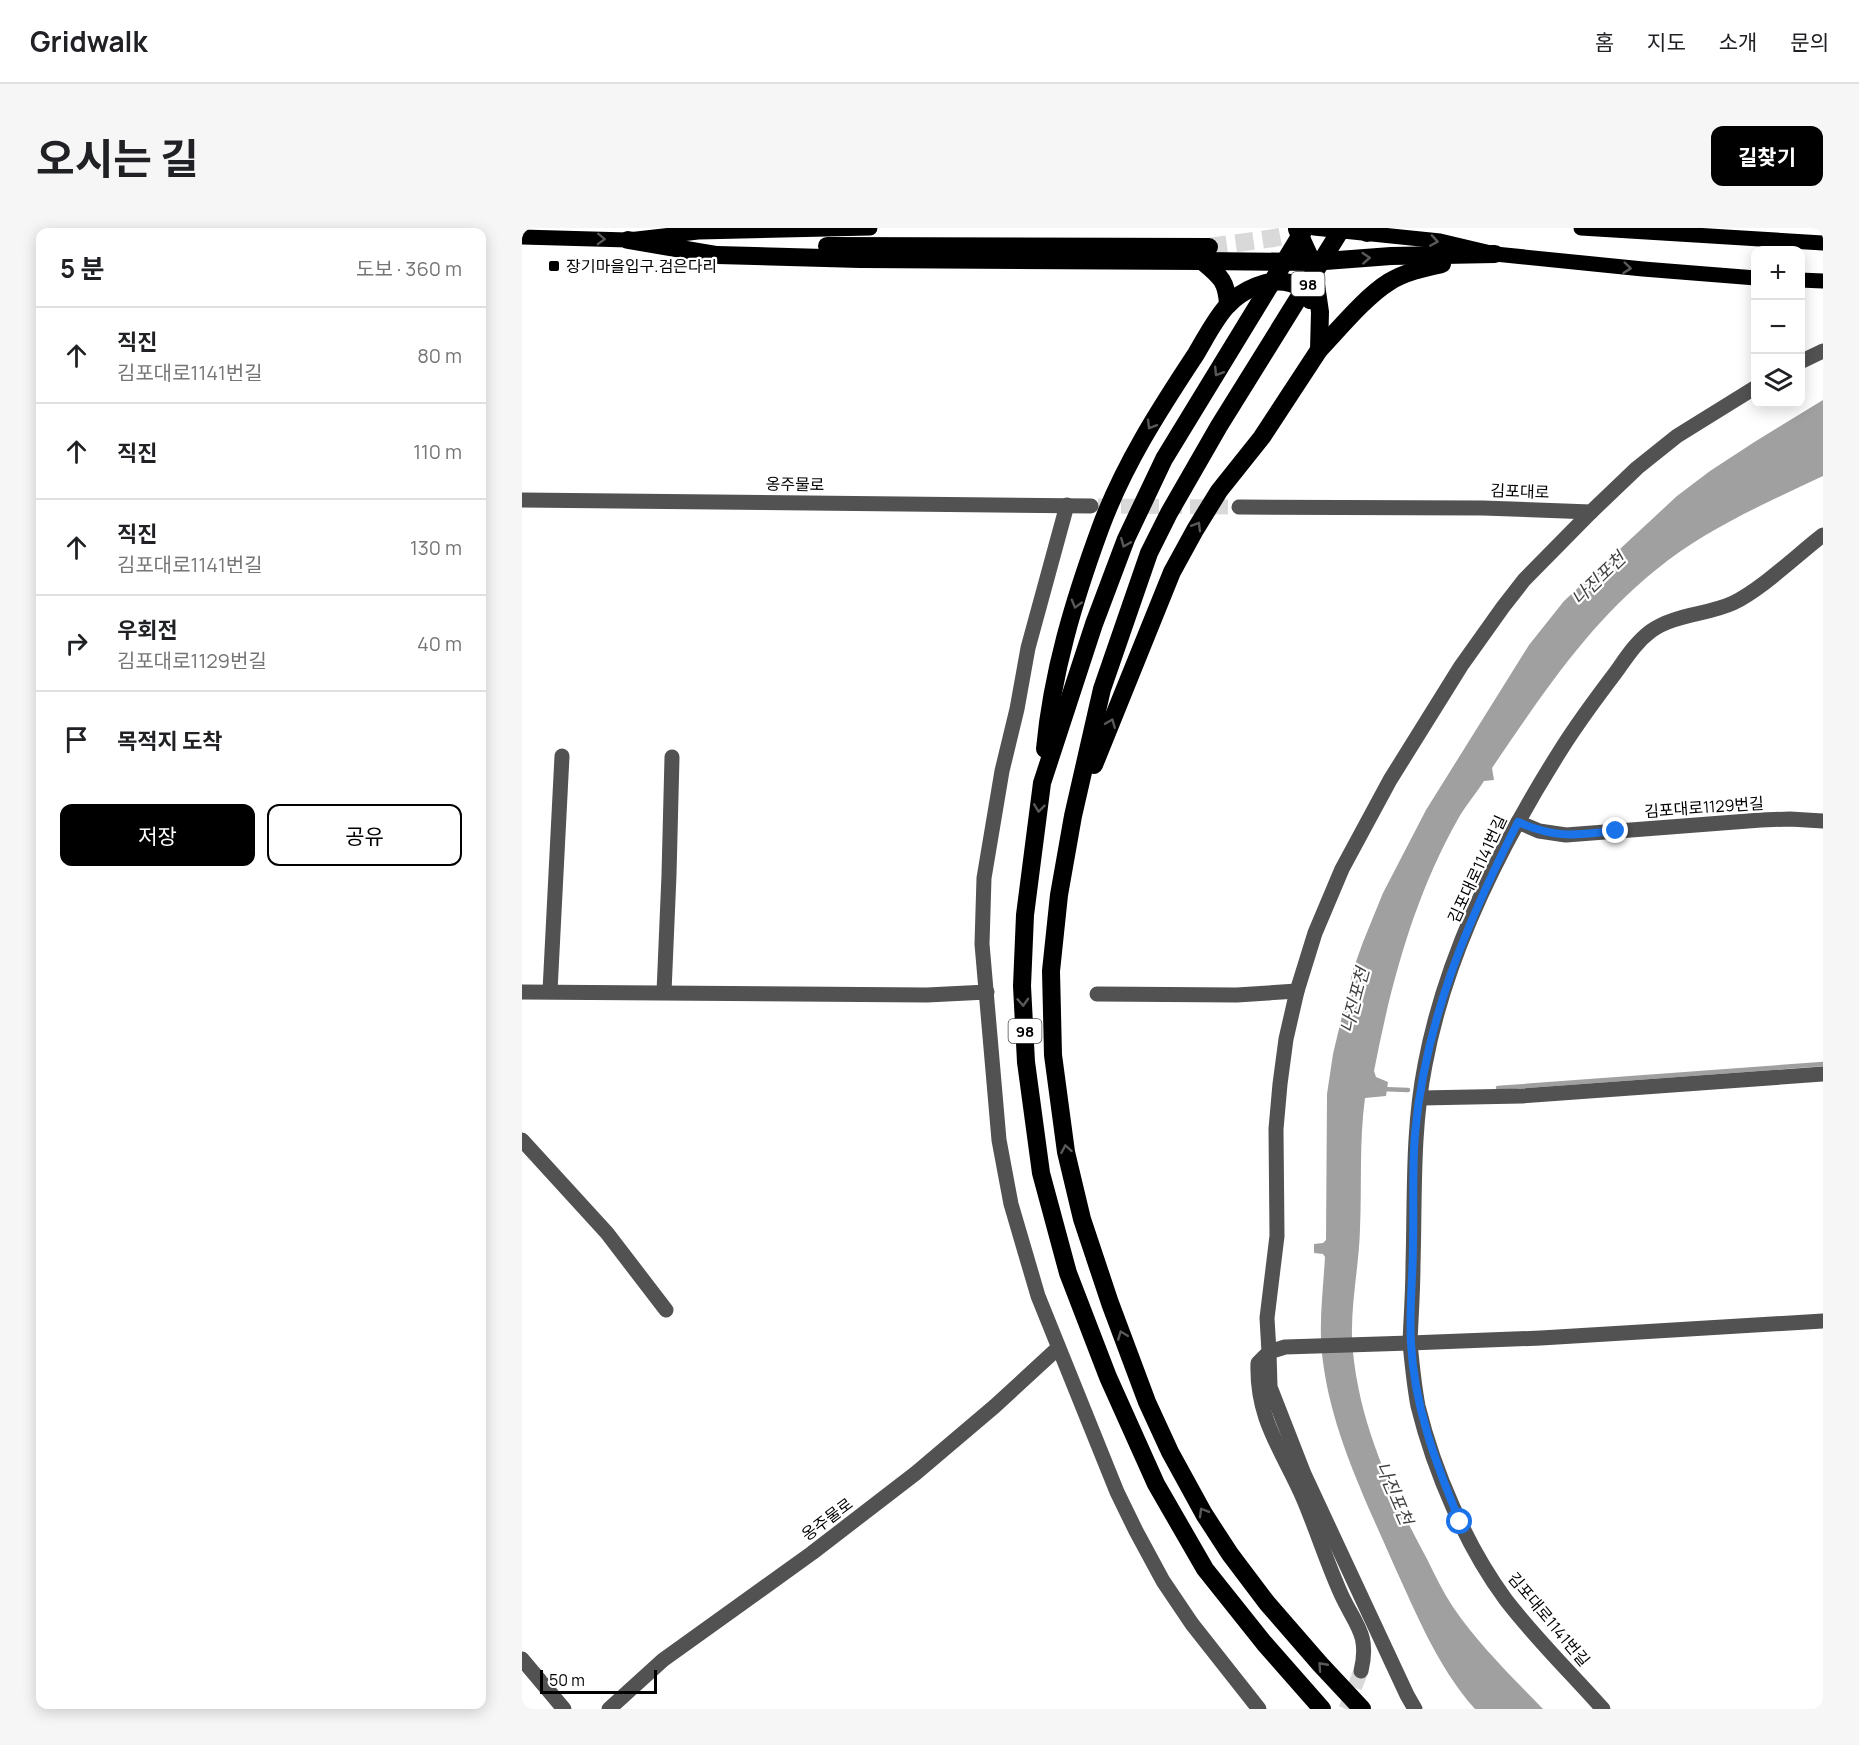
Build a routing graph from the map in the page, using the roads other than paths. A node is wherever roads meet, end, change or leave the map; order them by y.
1 (870, 228) edge
2 (1297, 228) edge
3 (1305, 228) edge
4 (1314, 228) edge
5 (1342, 228) edge
6 (1581, 228) edge
7 (1365, 230) edge
8 (522, 237) edge
9 (628, 240) junction
10 (1823, 243) edge
11 (1206, 254) junction
12 (1495, 254) junction
13 (1312, 262) junction
14 (1751, 278) edge
15 (1805, 280) edge
16 (1823, 281) edge
17 (1228, 305) junction
18 (1320, 312) junction
19 (1319, 350) junction
20 (1751, 390) edge
21 (522, 500) edge
22 (1067, 505) junction
23 (1091, 506) tunnel mouth
24 (1239, 507) tunnel mouth
25 (1591, 512) junction
26 (1823, 535) edge
27 (561, 756) dead end
28 (672, 757) dead end
29 (1042, 783) junction
30 (1073, 816) junction
31 (1823, 821) edge
32 (1518, 822) junction
33 (1297, 991) junction
34 (522, 992) edge
35 (550, 992) junction
36 (664, 992) junction
37 (987, 992) junction
38 (1097, 994) dead end
39 (1823, 1074) edge
40 (1421, 1098) junction
41 (522, 1140) edge
42 (666, 1310) dead end
43 (1823, 1321) edge
44 (1405, 1343) junction
45 (1058, 1348) junction
46 (1269, 1352) junction
47 (522, 1659) edge
48 (1361, 1671) tunnel mouth
49 (564, 1709) edge
50 (609, 1709) edge
51 (1259, 1709) edge
52 (1322, 1709) edge
53 (1362, 1709) edge
54 (1415, 1709) edge
55 (1603, 1709) edge

1 - 9 main road
2 - 13 highway
3 -> 29 highway, 98
4 - 7 main road
5 - 30 highway, 98
6 - 10 main road
7 -> 12 main road
8 -> 9 main road
9 - 11 highway
11 - 13 highway
11 - 17 highway
13 -> 12 highway
12 -> 14 main road
12 - 19 highway
13 - 18 highway
15 - 16 main road
17 - 18 highway
17 -> 29 highway
18 - 19 highway
30 -> 19 highway
20 - 25 lane
21 - 22 lane, 옹주물로
22 - 23 lane, 옹주물로
22 - 37 lane
24 - 25 lane, 김포대로
25 - 33 lane
26 - 32 lane, 김포대로1141번길
27 - 35 lane
28 - 36 lane
29 -> 52 highway, 98
53 -> 30 highway, 98
31 - 32 lane, 김포대로1129번길
32 - 40 lane, 김포대로1141번길
33 - 38 lane
33 - 46 lane
34 - 35 lane
35 - 36 lane
36 - 37 lane
37 - 45 lane
39 - 40 lane
40 - 44 lane, 김포대로1141번길
41 - 42 lane
43 - 44 lane
44 - 46 lane
44 - 55 lane, 김포대로1141번길
45 - 50 lane, 옹주물로
45 - 51 lane
46 - 48 lane
46 - 54 lane
47 - 49 lane

